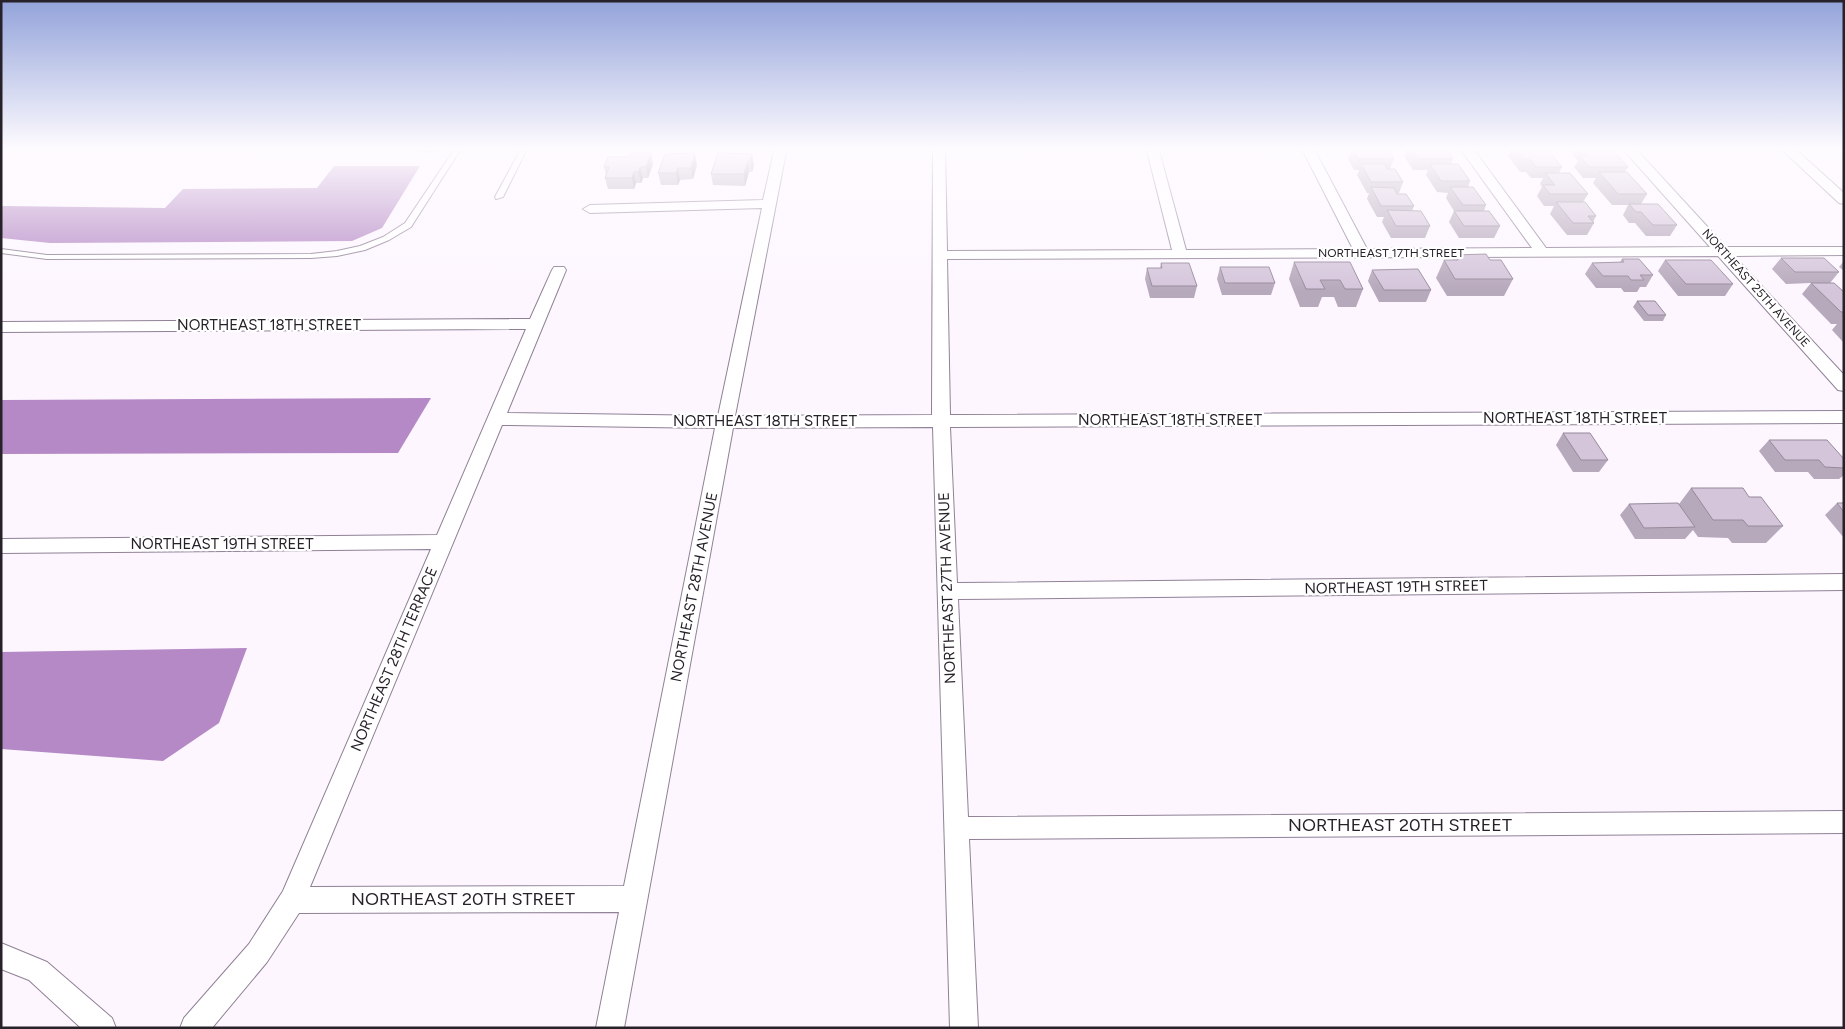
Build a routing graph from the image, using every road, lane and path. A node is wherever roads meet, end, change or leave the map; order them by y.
1 (428, 195) edge
2 (772, 195) edge
3 (939, 195) edge
4 (1165, 195) edge
5 (1332, 195) edge
6 (1500, 195) edge
7 (1672, 195) edge
8 (770, 204) junction
9 (590, 209) dead end
10 (1, 251) edge
11 (1723, 251) junction
12 (1844, 251) edge
13 (1542, 252) junction
14 (1362, 253) junction
15 (1180, 254) junction
16 (938, 255) junction
17 (559, 270) dead end
18 (536, 324) junction
19 (1, 327) edge
20 (1844, 386) edge
21 (1844, 417) edge
22 (496, 419) junction
23 (941, 421) junction
24 (725, 422) junction
25 (443, 542) junction
26 (1, 546) edge
27 (1844, 582) edge
28 (947, 591) junction
29 (1844, 822) edge
30 (956, 828) junction
31 (635, 899) junction
32 (292, 900) junction
33 (1, 956) edge
34 (102, 1028) edge
35 (194, 1028) edge
36 (610, 1028) edge
37 (964, 1028) edge

1 - 10 lane
2 - 8 street, NORTHEAST 28TH AVENUE
3 - 16 street, NORTHEAST 27TH AVENUE
4 - 15 street
5 - 14 street
6 - 13 street
7 - 11 street, NORTHEAST 25TH AVENUE
8 - 9 street
8 - 24 street, NORTHEAST 28TH AVENUE
11 - 12 street, NORTHEAST 17TH STREET
11 - 13 street, NORTHEAST 17TH STREET
11 - 20 street, NORTHEAST 25TH AVENUE
13 - 14 street, NORTHEAST 17TH STREET
14 - 15 street, NORTHEAST 17TH STREET
15 - 16 street, NORTHEAST 17TH STREET
16 - 23 street, NORTHEAST 27TH AVENUE
17 - 18 street, NORTHEAST 28TH TERRACE
18 - 19 street, NORTHEAST 18TH STREET
18 - 22 street, NORTHEAST 28TH TERRACE
21 - 23 street, NORTHEAST 18TH STREET
22 - 24 street, NORTHEAST 18TH STREET
22 - 25 street, NORTHEAST 28TH TERRACE
23 - 24 street, NORTHEAST 18TH STREET
23 - 28 street, NORTHEAST 27TH AVENUE
24 - 31 street, NORTHEAST 28TH AVENUE
25 - 26 street, NORTHEAST 19TH STREET
25 - 32 street, NORTHEAST 28TH TERRACE
27 - 28 street, NORTHEAST 19TH STREET
28 - 30 street, NORTHEAST 27TH AVENUE
29 - 30 street, NORTHEAST 20TH STREET
30 - 37 street, NORTHEAST 27TH AVENUE
31 - 32 street, NORTHEAST 20TH STREET
31 - 36 street, NORTHEAST 28TH AVENUE
32 - 35 street, NORTHEAST 28TH TERRACE
33 - 34 street

